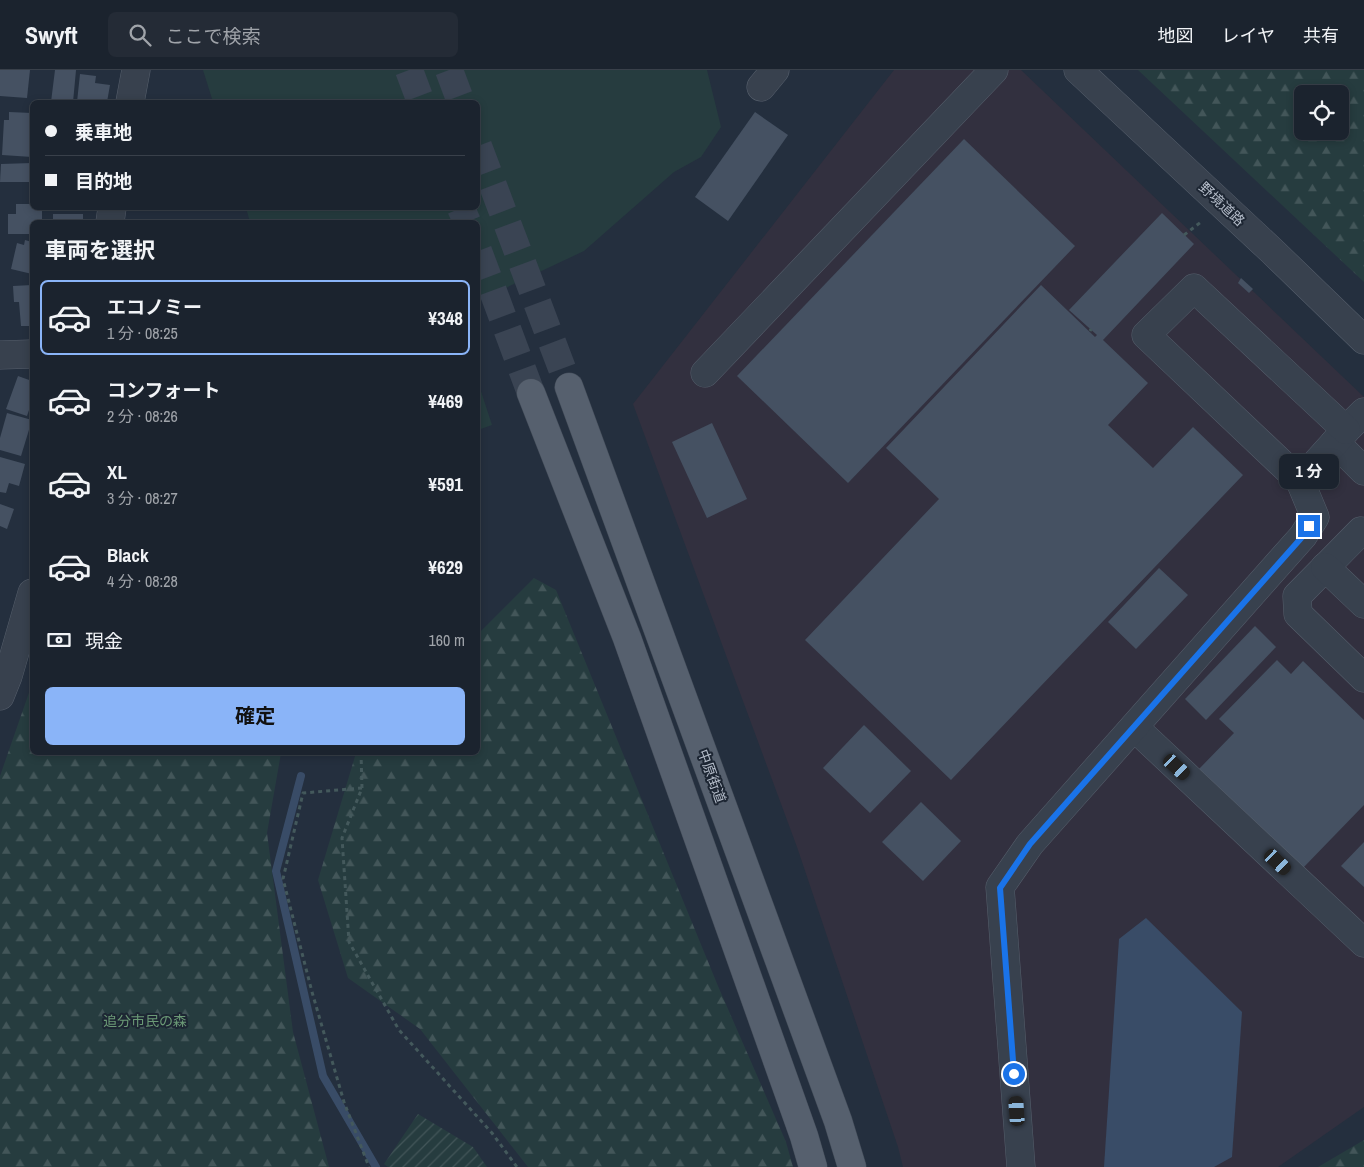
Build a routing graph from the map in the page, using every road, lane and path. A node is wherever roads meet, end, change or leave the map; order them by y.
1 (136, 70) edge
2 (994, 70) edge
3 (1078, 70) edge
4 (130, 100) edge
5 (1202, 222) dead end
6 (1184, 235) dead end
7 (1364, 340) edge
8 (30, 354) edge
9 (0, 355) edge
10 (705, 373) dead end
11 (569, 387) tunnel mouth
12 (531, 394) tunnel mouth
13 (1348, 428) edge
14 (1364, 472) edge
15 (1300, 481) junction
16 (1364, 533) edge
17 (1325, 567) junction
18 (30, 600) edge
19 (1364, 604) edge
20 (1364, 678) edge
21 (0, 696) edge
22 (1134, 726) junction
23 (361, 755) edge
24 (362, 788) junction
25 (1364, 943) edge
26 (369, 1167) edge
27 (517, 1167) edge
28 (813, 1167) edge
29 (852, 1167) edge
30 (1021, 1167) edge

1 - 4 street
2 - 10 street
3 - 7 street, 野境道路
5 - 6 path
8 - 9 street
11 - 29 main road, 中原街道
12 - 28 main road
13 - 14 street
13 - 15 street
13 - 15 street
15 - 22 street
16 - 17 street
17 - 19 street
17 - 20 street
18 - 21 street
22 - 25 street
22 - 30 street
23 - 24 path
24 - 26 path
24 - 27 path

